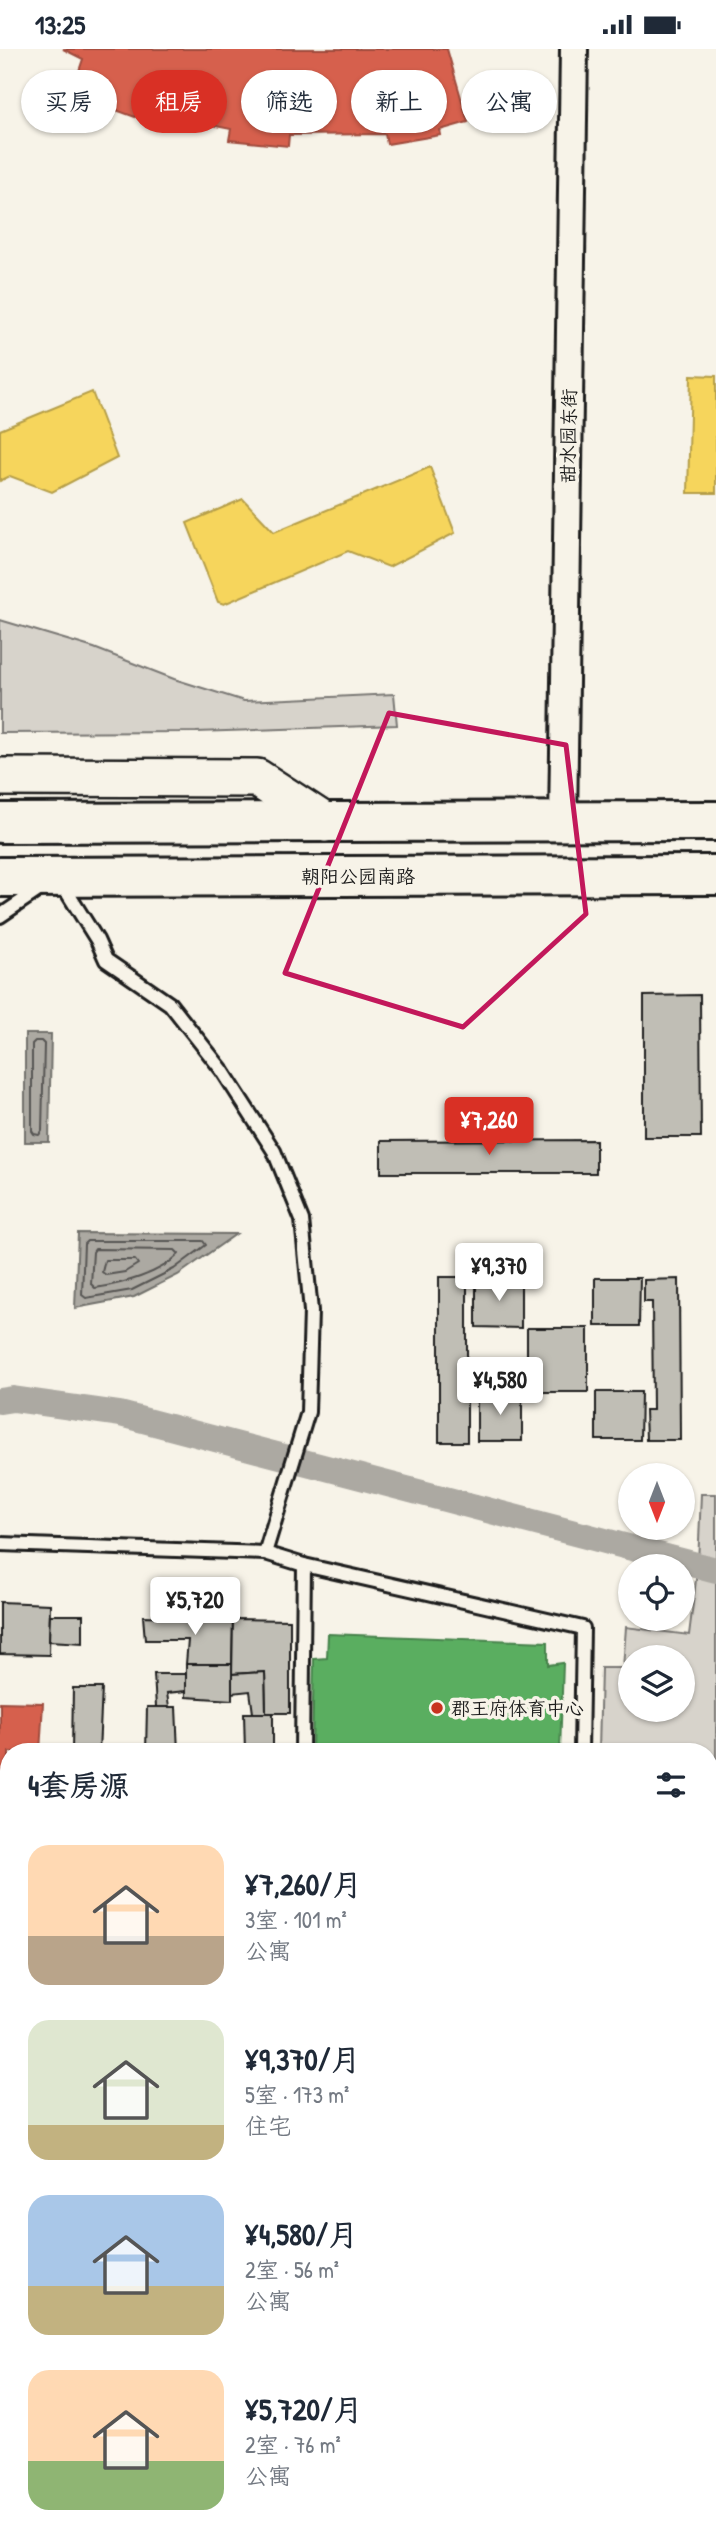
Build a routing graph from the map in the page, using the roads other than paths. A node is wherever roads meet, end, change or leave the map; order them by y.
1 (574, 49) edge
2 (0, 777) edge
3 (716, 821) edge
4 (0, 823) edge
5 (326, 823) junction
6 (564, 823) junction
7 (716, 875) edge
8 (0, 877) edge
9 (57, 877) junction
10 (0, 916) edge
11 (0, 1544) edge
12 (265, 1553) junction
13 (304, 1565) junction
14 (302, 1743) edge
15 (580, 1743) edge

1 - 6 street, 甜水园东街
2 - 5 street
3 - 6 main road
4 - 5 main road
5 - 6 main road
7 - 9 main road, 朝阳公园南路
8 - 9 main road, 朝阳公园南路
9 - 10 lane
9 - 12 lane
11 - 12 lane
12 - 13 lane
13 - 14 lane
13 - 15 lane

